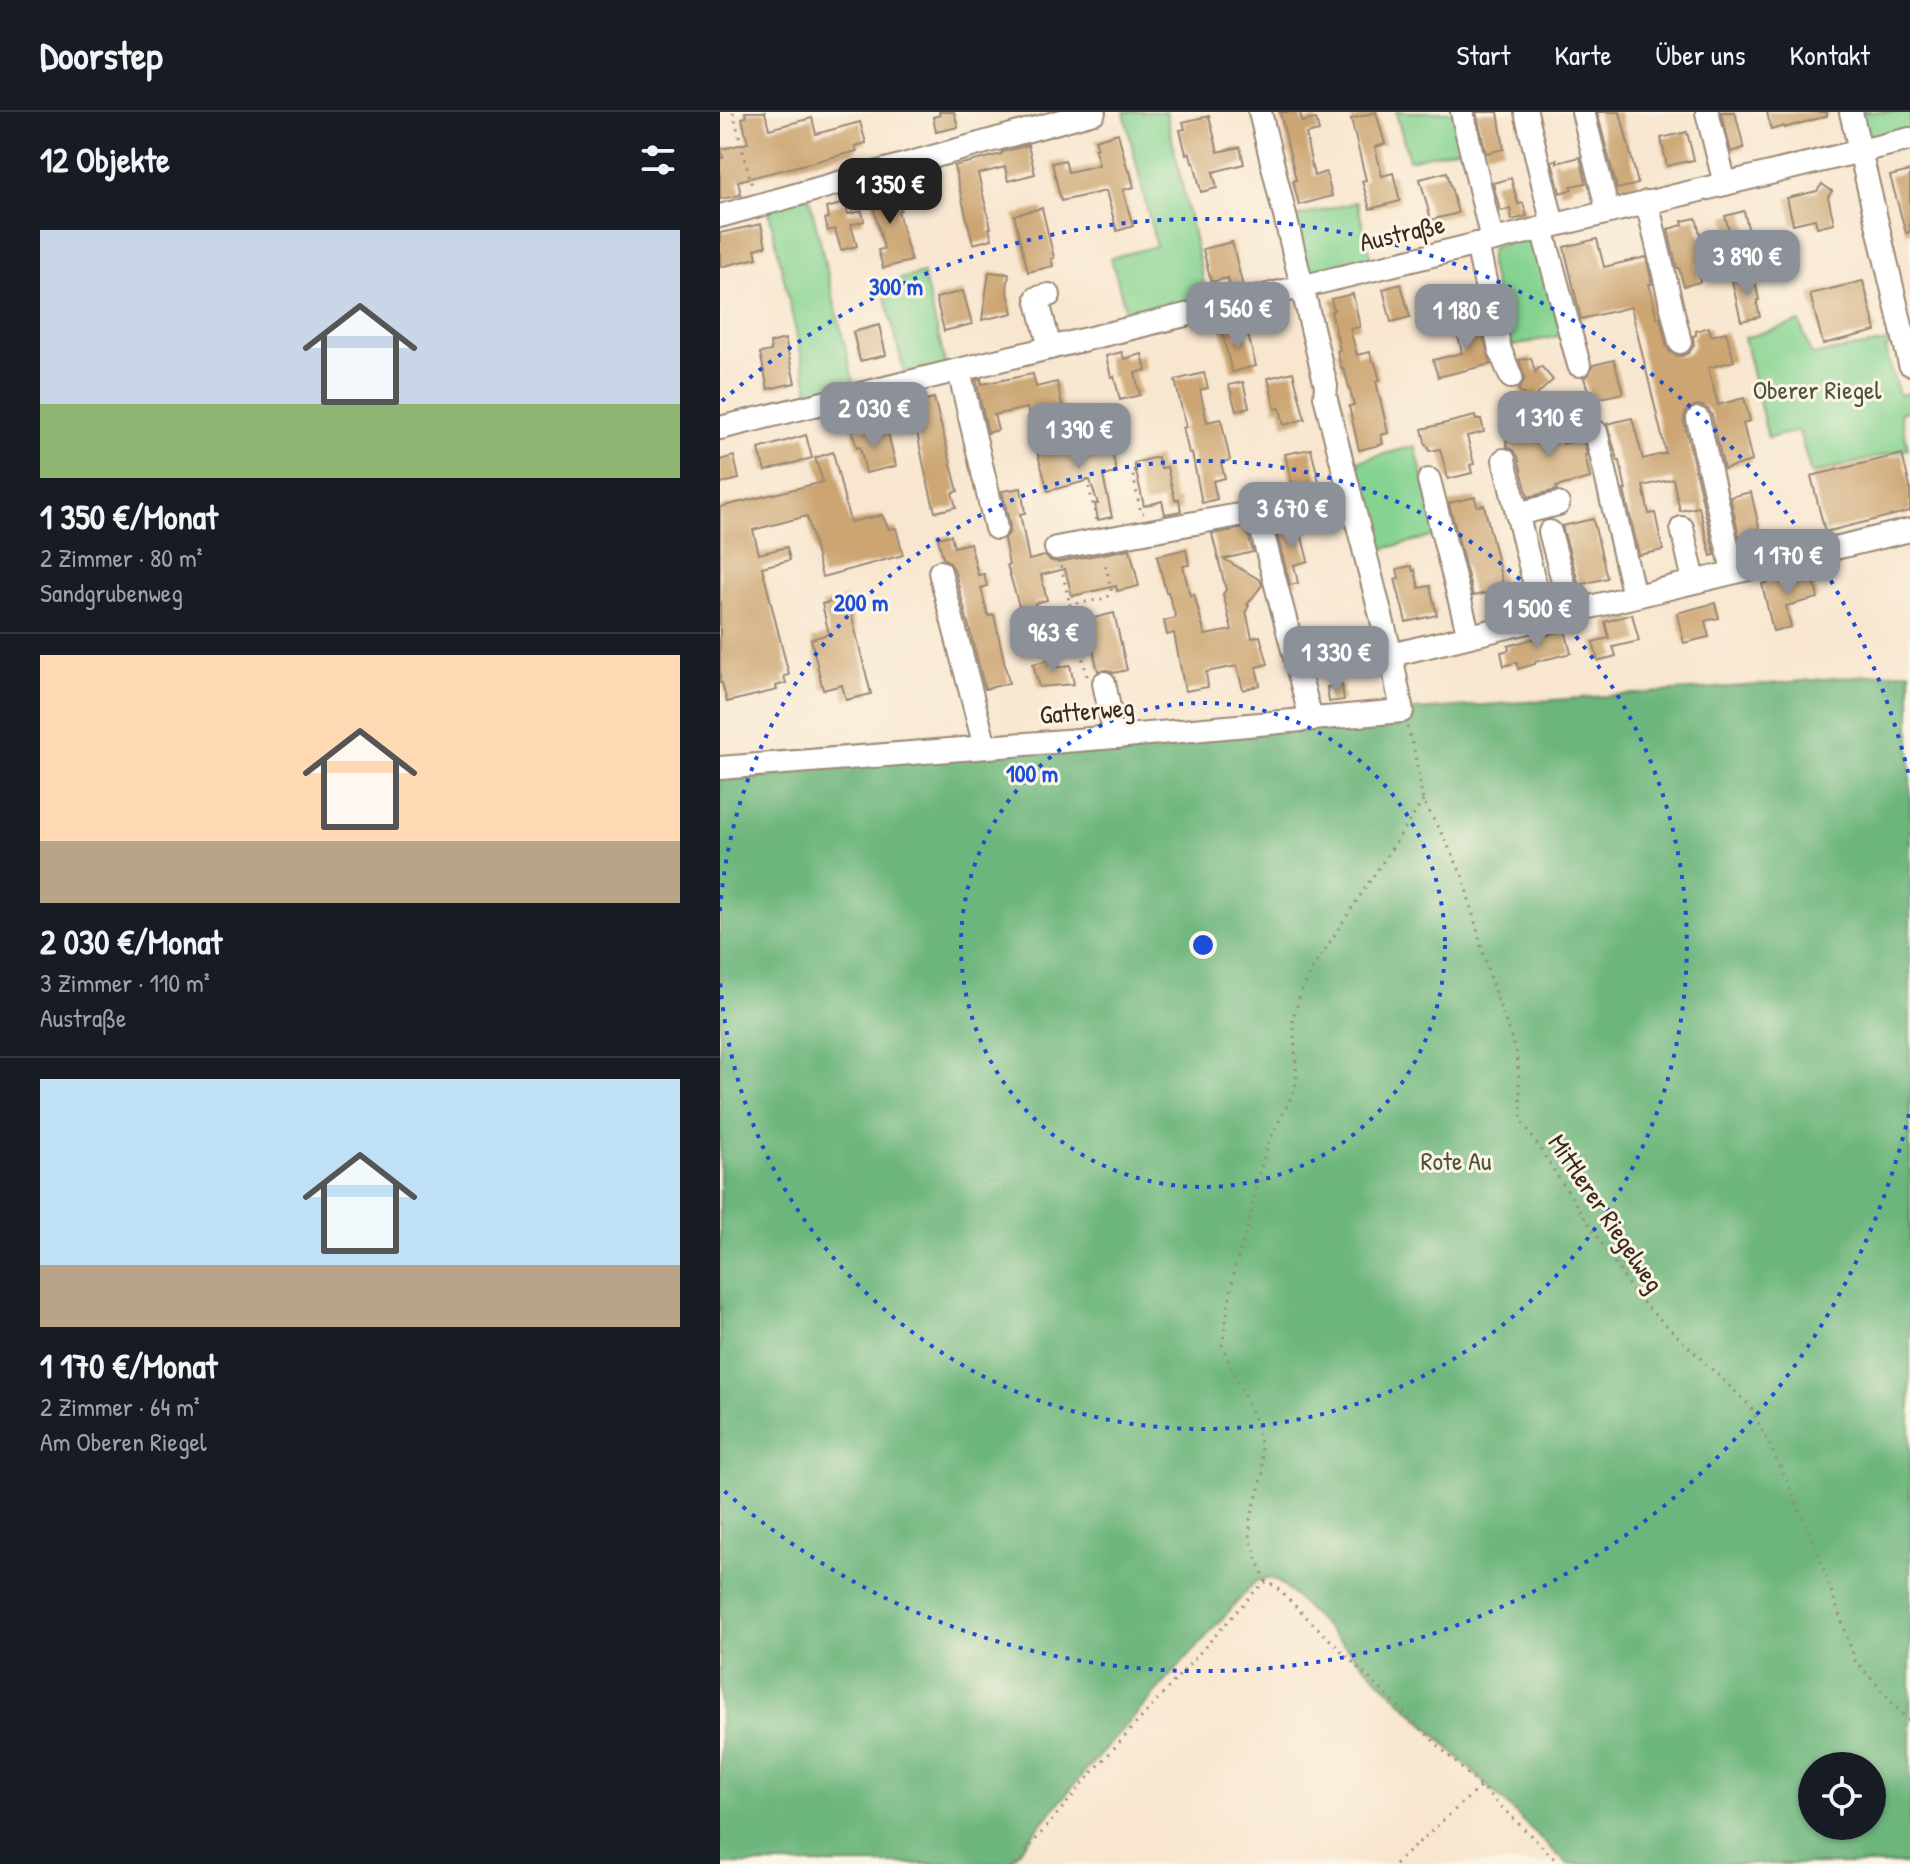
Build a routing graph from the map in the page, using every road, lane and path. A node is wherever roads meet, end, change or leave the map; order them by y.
1 (733, 112) edge
2 (1094, 112) edge
3 (1260, 112) edge
4 (1462, 112) edge
5 (1526, 112) edge
6 (1583, 112) edge
7 (1707, 112) edge
8 (1851, 112) edge
9 (1910, 139) edge
10 (1860, 151) junction
11 (1725, 184) junction
12 (1647, 202) junction
13 (756, 206) junction
14 (1608, 212) junction
15 (720, 216) edge
16 (1548, 227) junction
17 (1484, 242) junction
18 (1302, 286) junction
19 (1049, 295) dead end
20 (1680, 342) dead end
21 (1050, 348) junction
22 (1910, 364) edge
23 (1579, 365) dead end
24 (959, 370) junction
25 (1511, 377) dead end
26 (1698, 419) dead end
27 (720, 428) edge
28 (1596, 432) dead end
29 (1504, 460) dead end
30 (1135, 470) dead end
31 (1087, 479) dead end
32 (1429, 480) dead end
33 (1350, 495) junction
34 (1558, 504) dead end
35 (1151, 511) dead end
36 (1257, 512) junction
37 (1517, 514) junction
38 (996, 528) dead end
39 (1682, 528) dead end
40 (1910, 530) edge
41 (1103, 531) junction
42 (1550, 532) dead end
43 (1056, 548) joint
44 (1733, 571) junction
45 (940, 572) dead end
46 (1694, 581) junction
47 (1634, 596) junction
48 (1070, 605) junction
49 (1571, 611) junction
50 (1543, 618) junction
51 (1469, 636) junction
52 (1391, 655) junction
53 (1104, 683) joint
54 (1402, 711) junction
55 (1311, 719) junction
56 (1115, 737) junction
57 (985, 747) junction
58 (720, 768) edge
59 (1423, 801) junction
60 (1266, 1582) junction
61 (1910, 1723) edge
62 (1480, 1787) junction
63 (1015, 1864) edge
64 (1395, 1864) edge
65 (1560, 1864) edge

1 - 13 path
2 - 13 street
3 - 18 street
4 - 17 street
5 - 16 street
6 - 14 street
7 - 11 street
8 - 10 street
9 - 10 street, Austraße
10 - 11 street, Austraße
10 - 22 street
11 - 12 street, Austraße
12 - 14 street, Austraße
12 - 20 street
13 - 15 street
14 - 16 street, Austraße
16 - 17 street, Austraße
16 - 23 street
17 - 18 street, Austraße
17 - 25 street
18 - 21 street, Austraße
18 - 33 street
19 - 21 street
21 - 24 street, Austraße
24 - 27 street, Austraße
24 - 38 street
26 - 44 street
28 - 47 street
29 - 37 street
30 - 35 path
31 - 41 path
32 - 51 street
33 - 36 street
33 - 52 street
34 - 37 street
36 - 41 street
36 - 55 street
37 - 50 street
39 - 46 street
40 - 44 street
41 - 43 street
41 - 48 path
42 - 49 street
43 - 48 path
44 - 46 street
45 - 57 street
46 - 47 street
47 - 49 street
48 - 53 path
49 - 50 street
50 - 51 street
51 - 52 street
52 - 54 street
53 - 56 street
54 - 55 street, Gatterweg
54 - 59 path, Mittlerer Riegelweg
55 - 56 street, Gatterweg
56 - 57 street, Gatterweg
57 - 58 street, Gatterweg
59 - 60 path
59 - 61 path, Mittlerer Riegelweg
60 - 62 path
60 - 63 path
62 - 64 path
62 - 65 path

